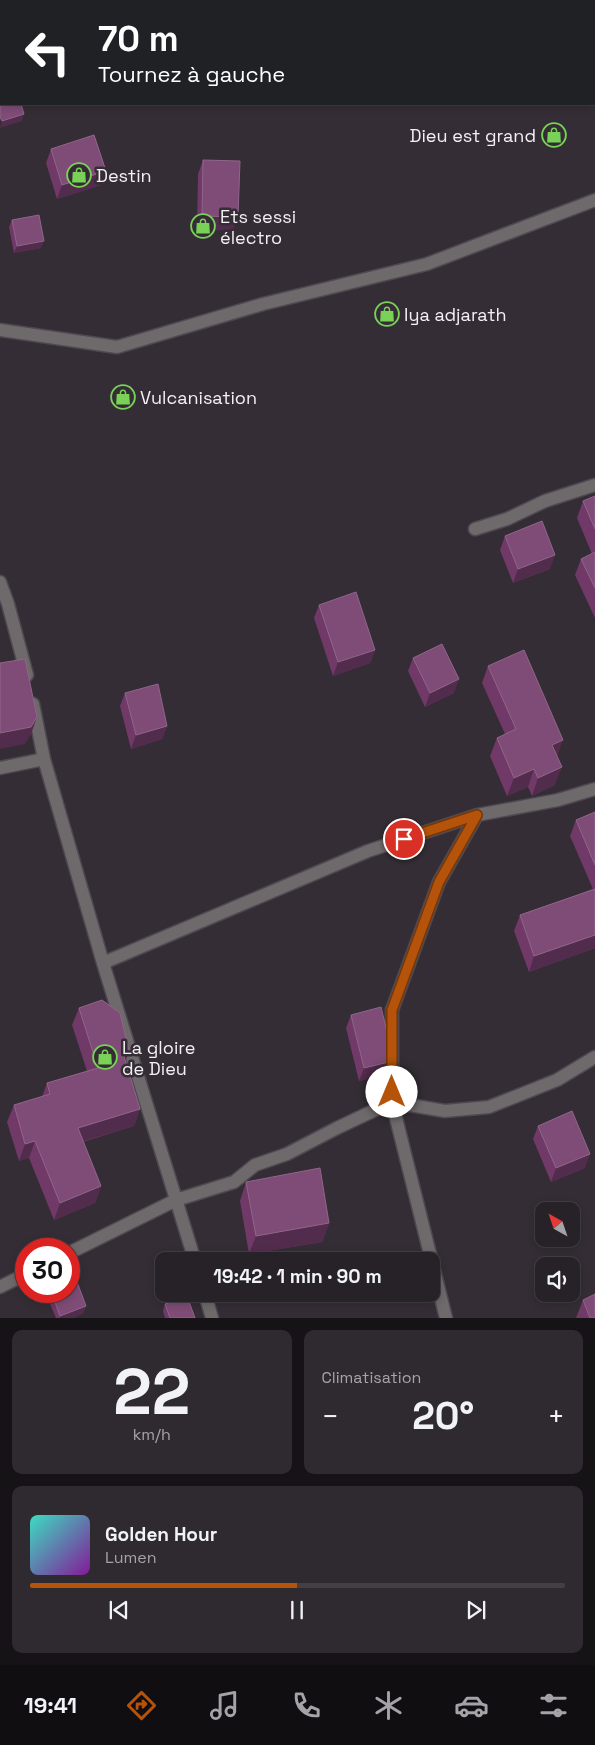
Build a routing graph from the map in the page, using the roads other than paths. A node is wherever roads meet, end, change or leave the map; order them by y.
1 (595, 200) edge
2 (0, 330) edge
3 (595, 485) edge
4 (475, 529) dead end
5 (0, 582) edge
6 (44, 759) junction
7 (0, 768) edge
8 (595, 789) edge
9 (477, 815) junction
10 (103, 963) junction
11 (595, 1057) edge
12 (392, 1102) junction
13 (176, 1200) junction
14 (80, 1248) edge
15 (191, 1252) edge
16 (15, 1280) edge
17 (0, 1287) edge
18 (207, 1302) edge
19 (212, 1318) edge
20 (446, 1318) edge

1 - 2 street
3 - 4 street
5 - 6 street
6 - 7 street
6 - 10 street
8 - 9 street
9 - 10 street
9 - 12 street
10 - 13 street
11 - 12 street
12 - 13 street
12 - 20 street
13 - 14 street
13 - 15 street
16 - 17 street
18 - 19 street

